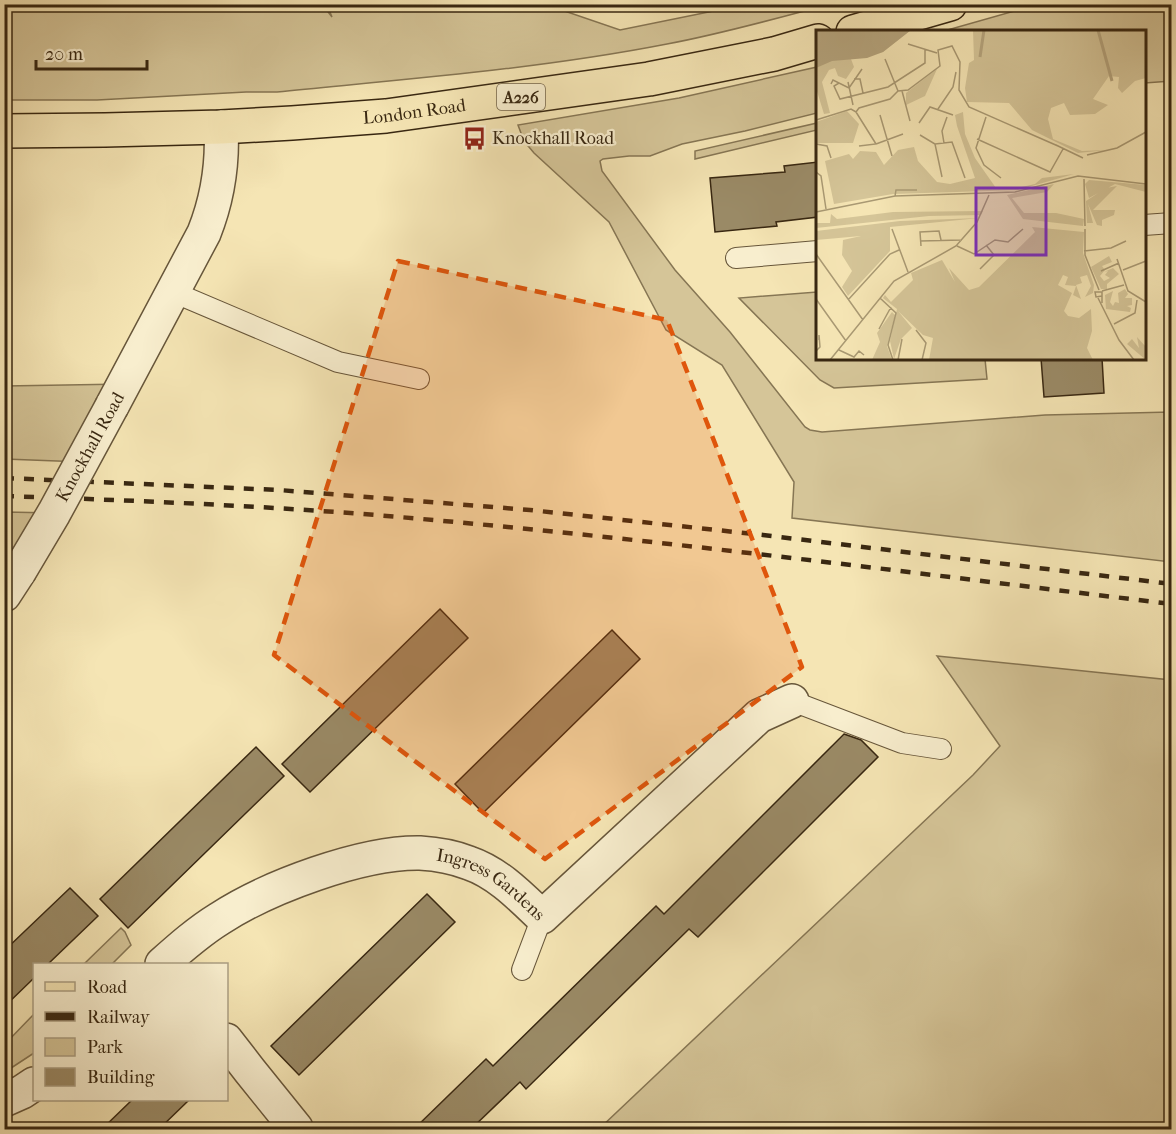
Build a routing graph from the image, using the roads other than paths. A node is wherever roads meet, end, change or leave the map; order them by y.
1 (950, 4) edge
2 (860, 30) edge
3 (816, 42) edge
4 (221, 127) junction
5 (4, 131) edge
6 (1172, 222) edge
7 (1146, 225) edge
8 (816, 251) edge
9 (736, 258) dead end
10 (173, 292) junction
11 (419, 380) dead end
12 (12, 584) edge
13 (792, 701) joint
14 (941, 749) dead end
15 (542, 917) junction
16 (167, 963) edge
17 (522, 970) dead end
18 (228, 1043) edge
19 (33, 1085) edge
20 (4, 1100) edge
21 (294, 1130) edge

1 - 2 main road
3 - 4 main road, London Road / A226
4 - 5 main road, London Road / A226
4 - 10 street, Knockhall Road
6 - 7 lane
8 - 9 lane
10 - 11 lane
10 - 12 street, Knockhall Road, bridge
13 - 14 lane
13 - 15 street, Ingress Gardens
15 - 16 street, Ingress Gardens
15 - 17 lane
18 - 21 street
19 - 20 street

